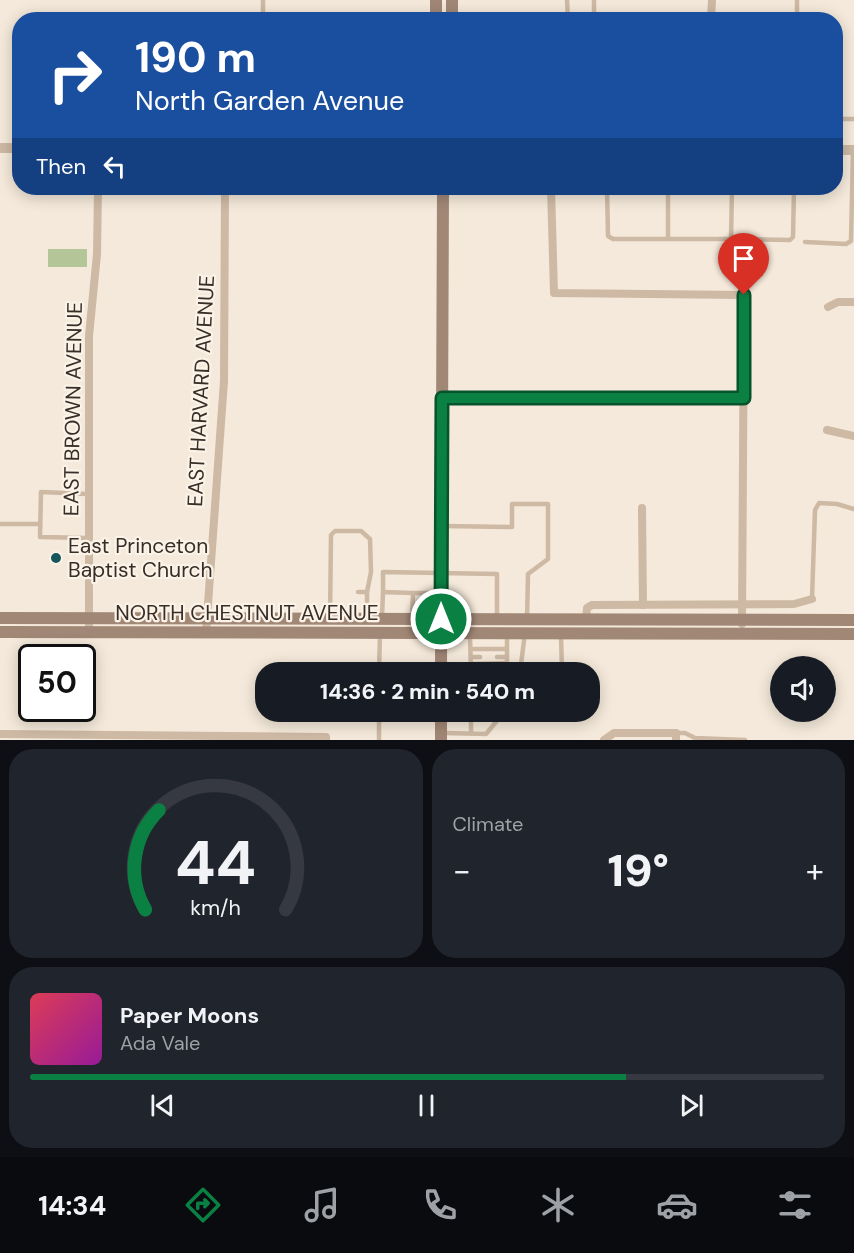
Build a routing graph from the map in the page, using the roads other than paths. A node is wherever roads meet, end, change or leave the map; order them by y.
1 (853, 150) edge
2 (99, 195) edge
3 (225, 195) edge
4 (443, 195) edge
5 (551, 195) edge
6 (607, 195) edge
7 (668, 195) edge
8 (732, 195) edge
9 (794, 195) edge
10 (668, 239) junction
11 (731, 239) junction
12 (805, 242) dead end
13 (854, 302) edge
14 (828, 307) dead end
15 (442, 398) junction
16 (744, 398) junction
17 (826, 430) dead end
18 (854, 436) edge
19 (88, 494) junction
20 (642, 508) dead end
21 (854, 509) edge
22 (0, 524) edge
23 (40, 524) junction
24 (441, 526) junction
25 (88, 538) junction
26 (441, 573) junction
27 (358, 592) dead end
28 (367, 592) junction
29 (383, 592) junction
30 (413, 593) junction
31 (441, 593) junction
32 (812, 599) joint
33 (643, 605) junction
34 (742, 605) junction
35 (0, 618) edge
36 (88, 618) junction
37 (206, 618) junction
38 (330, 618) junction
39 (367, 618) junction
40 (382, 618) junction
41 (412, 619) junction
42 (441, 619) junction
43 (497, 619) junction
44 (527, 619) junction
45 (586, 619) junction
46 (742, 620) junction
47 (854, 620) edge
48 (0, 632) edge
49 (89, 632) junction
50 (206, 632) junction
51 (380, 633) junction
52 (441, 633) junction
53 (471, 633) junction
54 (507, 633) junction
55 (525, 633) junction
56 (561, 633) junction
57 (742, 634) junction
58 (854, 634) edge
59 (507, 649) junction
60 (471, 650) junction
61 (471, 657) junction
62 (480, 657) dead end
63 (497, 657) dead end
64 (507, 657) junction
65 (379, 662) edge
66 (441, 662) edge
67 (471, 662) edge
68 (507, 662) edge
69 (521, 662) edge
70 (562, 662) edge
71 (379, 722) edge
72 (471, 722) edge
73 (496, 722) edge
74 (471, 733) junction
75 (0, 734) edge
76 (441, 736) edge
77 (676, 737) edge
78 (89, 738) edge
79 (212, 738) edge
80 (326, 738) edge
81 (695, 739) edge
82 (379, 740) edge
83 (604, 740) edge
84 (745, 740) edge

1 - 12 lane
2 - 19 street, EAST BROWN AVENUE
3 - 37 street, EAST HARVARD AVENUE
4 - 15 main road
5 - 16 street
6 - 10 lane
7 - 10 lane
8 - 11 lane
9 - 11 lane
10 - 11 lane
13 - 14 street
15 - 16 street
15 - 24 main road
16 - 34 street
17 - 18 street
19 - 23 lane
19 - 25 street, EAST BROWN AVENUE
20 - 33 street
21 - 32 lane
22 - 23 lane
23 - 25 lane
24 - 26 main road
24 - 44 lane
25 - 36 street, EAST BROWN AVENUE
26 - 29 lane
26 - 31 main road
26 - 43 lane
27 - 28 lane
28 - 38 lane
28 - 39 lane
29 - 30 lane
29 - 40 lane
30 - 31 lane
30 - 41 lane
31 - 42 main road
32 - 34 street
33 - 34 street
33 - 45 street
34 - 46 street
35 - 36 main road, NORTH CHESTNUT AVENUE
36 - 37 main road, NORTH CHESTNUT AVENUE
36 - 49 street, EAST BROWN AVENUE
37 - 38 main road, NORTH CHESTNUT AVENUE
37 - 50 street, EAST HARVARD AVENUE
38 - 39 main road, NORTH CHESTNUT AVENUE
39 - 40 main road, NORTH CHESTNUT AVENUE
40 - 41 main road, NORTH CHESTNUT AVENUE
41 - 42 main road, NORTH CHESTNUT AVENUE
42 - 43 main road, NORTH CHESTNUT AVENUE
42 - 52 main road
43 - 44 main road, NORTH CHESTNUT AVENUE
44 - 45 main road, NORTH CHESTNUT AVENUE
45 - 46 main road, NORTH CHESTNUT AVENUE
46 - 47 main road, NORTH CHESTNUT AVENUE
46 - 57 street
48 - 49 main road, NORTH CHESTNUT AVENUE
49 - 50 main road, NORTH CHESTNUT AVENUE
50 - 51 main road, NORTH CHESTNUT AVENUE
51 - 52 main road, NORTH CHESTNUT AVENUE
51 - 65 lane
52 - 53 main road, NORTH CHESTNUT AVENUE
52 - 66 main road
53 - 54 main road, NORTH CHESTNUT AVENUE
53 - 60 lane
54 - 55 main road, NORTH CHESTNUT AVENUE
54 - 59 lane
55 - 56 main road, NORTH CHESTNUT AVENUE
55 - 69 lane
56 - 57 main road, NORTH CHESTNUT AVENUE
56 - 70 lane
57 - 58 main road, NORTH CHESTNUT AVENUE
59 - 60 lane
59 - 64 lane
60 - 61 lane
61 - 62 lane
61 - 67 lane
63 - 64 lane
64 - 68 lane
71 - 82 lane
72 - 74 lane
73 - 74 lane
74 - 76 lane
75 - 78 street
77 - 81 lane
77 - 83 street
78 - 79 street
79 - 80 street
81 - 84 lane

